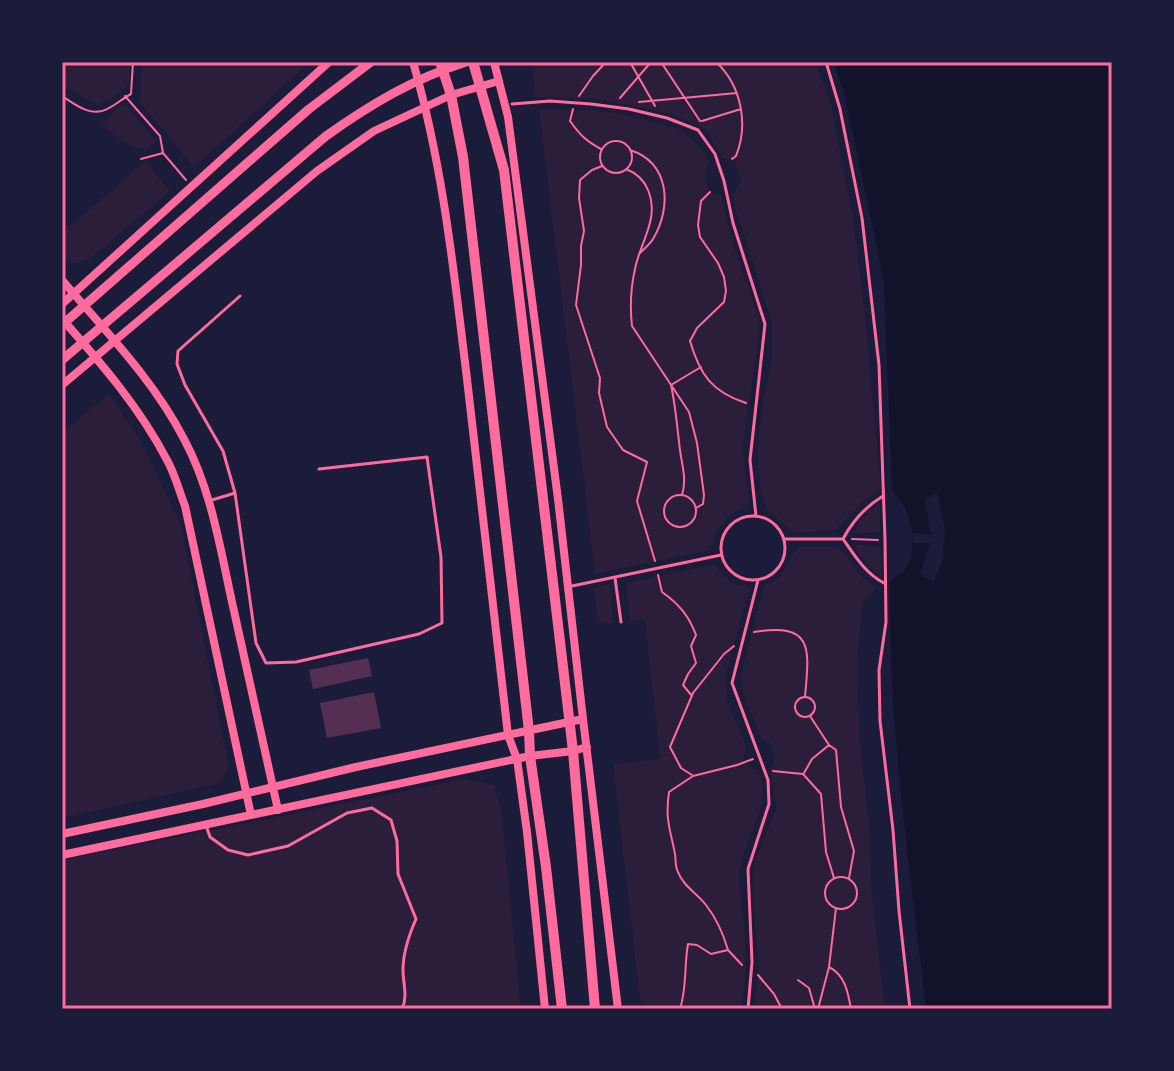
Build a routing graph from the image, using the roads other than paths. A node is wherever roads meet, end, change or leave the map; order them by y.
1 (329, 62) edge
2 (371, 62) edge
3 (413, 62) edge
4 (466, 62) edge
5 (473, 62) edge
6 (494, 62) edge
7 (826, 62) edge
8 (442, 66) edge
9 (418, 79) junction
10 (499, 81) junction
11 (479, 88) junction
12 (451, 95) junction
13 (512, 104) dead end
14 (426, 105) junction
15 (62, 280) edge
16 (74, 294) junction
17 (240, 296) dead end
18 (62, 304) edge
19 (84, 306) junction
20 (63, 322) edge
21 (101, 327) junction
22 (115, 340) junction
23 (82, 343) junction
24 (95, 356) junction
25 (62, 360) edge
26 (62, 385) edge
27 (319, 469) dead end
28 (235, 493) junction
29 (884, 495) junction
30 (208, 501) junction
31 (756, 516) junction
32 (784, 539) junction
33 (843, 539) junction
34 (721, 555) junction
35 (615, 577) junction
36 (758, 580) junction
37 (885, 583) junction
38 (568, 587) junction
39 (621, 622) dead end
40 (583, 719) junction
41 (569, 723) junction
42 (529, 731) junction
43 (508, 735) junction
44 (587, 747) junction
45 (573, 751) junction
46 (530, 756) junction
47 (517, 759) junction
48 (273, 787) junction
49 (247, 793) junction
50 (278, 810) junction
51 (251, 815) junction
52 (206, 825) junction
53 (62, 834) edge
54 (62, 855) edge
55 (402, 1009) edge
56 (545, 1009) edge
57 (562, 1009) edge
58 (595, 1009) edge
59 (618, 1009) edge
60 (748, 1009) edge
61 (910, 1009) edge

1 - 16 street
2 - 19 main road
3 - 9 street
4 - 8 main road
5 - 11 main road
6 - 10 street
7 - 29 lane
8 - 9 main road
8 - 12 main road
9 - 14 street
9 - 21 main road
10 - 11 street
10 - 38 street
11 - 12 street
11 - 41 main road
12 - 14 street
12 - 42 main road
13 - 31 lane
14 - 22 street
14 - 43 street
15 - 16 street
16 - 18 street
16 - 19 street
17 - 28 lane
19 - 20 main road
19 - 21 street
20 - 23 street
21 - 22 street
21 - 23 main road
22 - 24 street
22 - 30 street
23 - 24 street
23 - 25 main road
24 - 26 street
24 - 49 street
27 - 28 lane
28 - 30 lane
29 - 33 lane
29 - 37 lane
30 - 48 street
31 - 32 lane
31 - 34 lane
32 - 33 lane
32 - 36 lane
33 - 37 lane
34 - 35 lane
34 - 36 lane
35 - 38 lane
35 - 39 lane
36 - 60 lane
37 - 61 lane
38 - 40 street
40 - 41 street
40 - 44 street
41 - 42 street
41 - 45 main road
42 - 43 street
42 - 46 main road
43 - 47 street
43 - 48 street
44 - 45 street
44 - 59 street
45 - 46 street
45 - 58 main road
46 - 47 street
46 - 57 main road
47 - 50 street
47 - 56 street
48 - 49 street
48 - 50 street
49 - 51 street
49 - 53 street
50 - 51 street
51 - 52 street
52 - 54 street
52 - 55 lane

